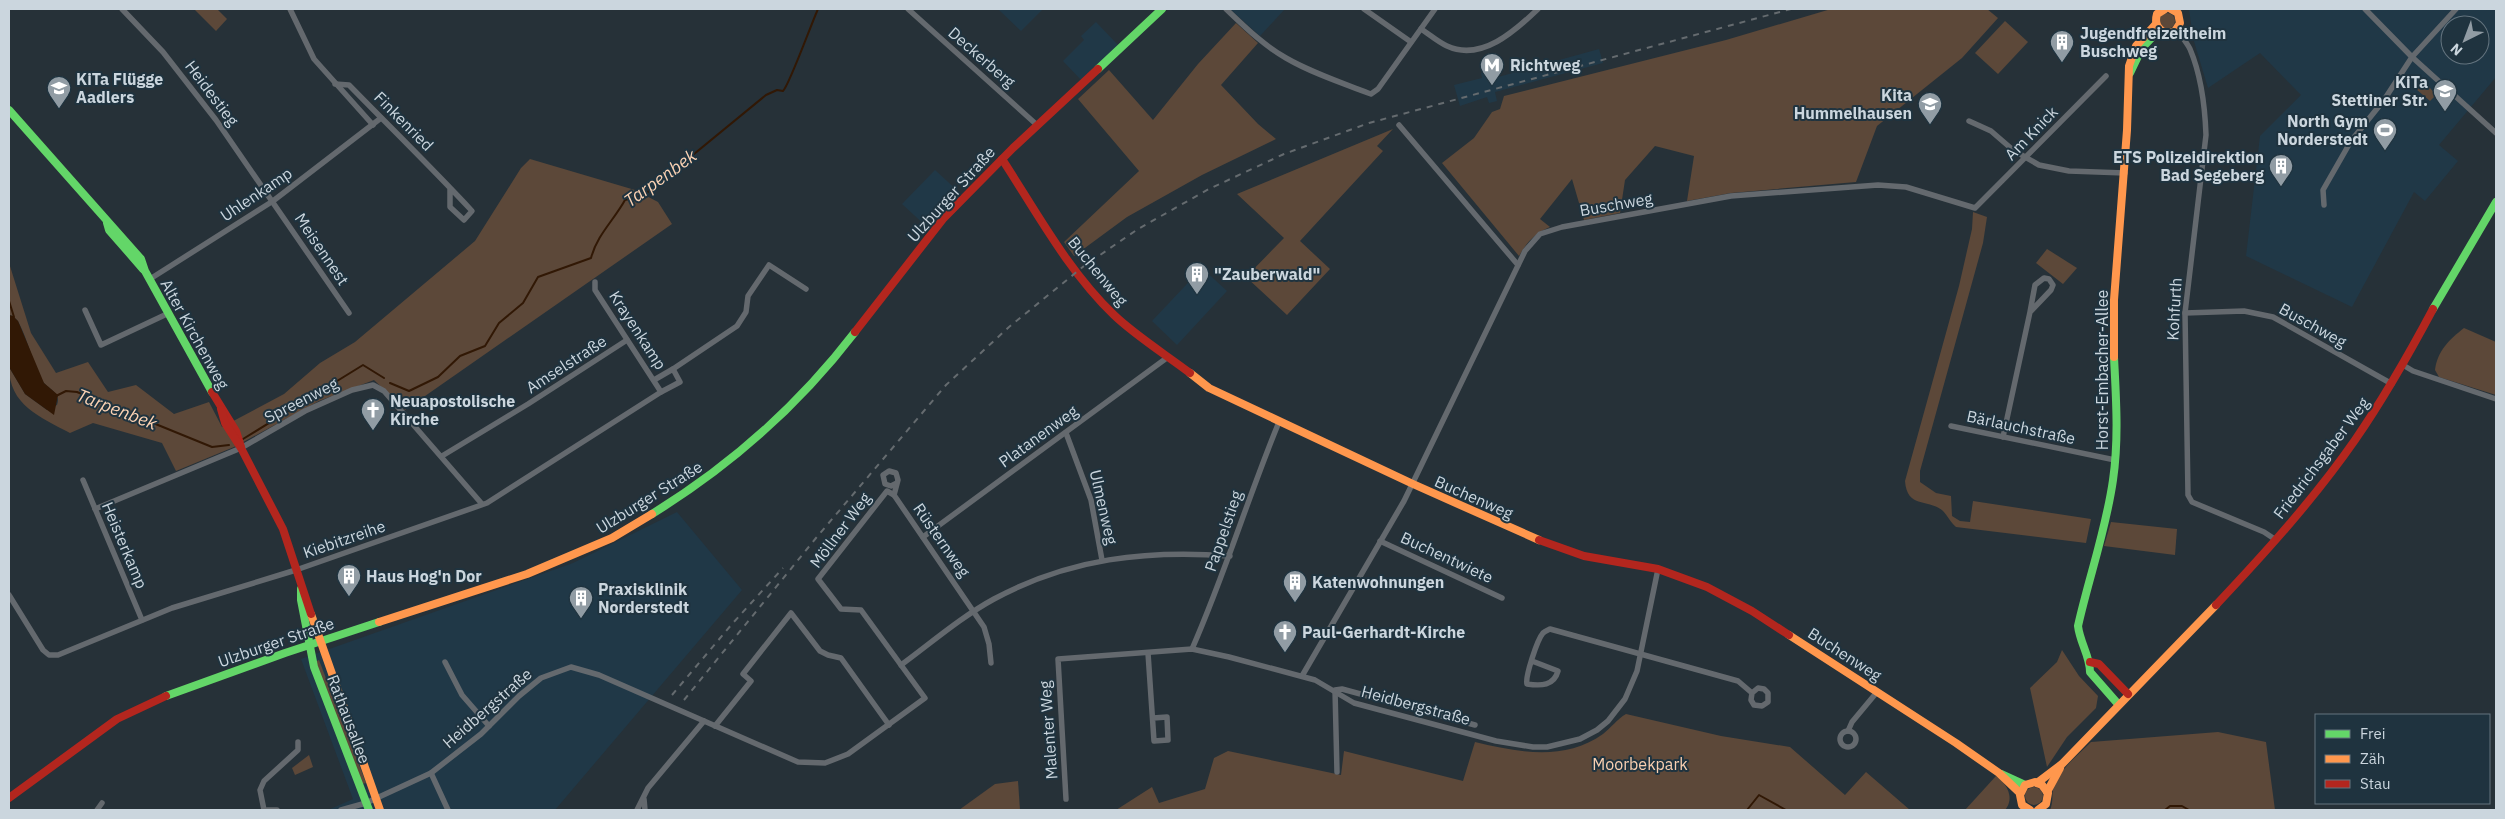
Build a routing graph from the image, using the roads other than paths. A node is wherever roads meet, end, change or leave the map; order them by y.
1 (122, 9) edge
2 (290, 9) edge
3 (908, 9) edge
4 (1162, 9) edge
5 (1226, 9) edge
6 (1364, 9) edge
7 (1435, 9) edge
8 (1538, 9) edge
9 (2162, 9) edge
10 (2173, 9) edge
11 (2365, 9) edge
12 (2456, 9) edge
13 (2157, 27) junction
14 (1421, 29) junction
15 (2177, 30) junction
16 (1411, 42) junction
17 (2412, 57) junction
18 (2106, 76) dead end
19 (335, 84) junction
20 (9, 110) edge
21 (381, 118) junction
22 (1969, 121) dead end
23 (373, 125) junction
24 (1038, 125) junction
25 (1399, 125) dead end
26 (2496, 133) edge
27 (2026, 158) junction
28 (1002, 159) junction
29 (2125, 173) junction
30 (450, 188) junction
31 (273, 201) junction
32 (2496, 202) edge
33 (2324, 205) dead end
34 (1974, 208) joint
35 (1518, 265) junction
36 (150, 279) junction
37 (595, 282) dead end
38 (806, 289) dead end
39 (85, 310) dead end
40 (349, 312) dead end
41 (2030, 312) junction
42 (169, 313) junction
43 (2184, 313) junction
44 (627, 340) junction
45 (1168, 357) junction
46 (2403, 364) junction
47 (673, 369) junction
48 (654, 380) junction
49 (2392, 384) junction
50 (661, 392) junction
51 (2496, 399) edge
52 (1279, 422) junction
53 (1951, 426) dead end
54 (1066, 433) junction
55 (2003, 437) junction
56 (241, 448) junction
57 (442, 456) junction
58 (2115, 460) junction
59 (83, 480) dead end
60 (897, 483) junction
61 (885, 484) junction
62 (1413, 484) junction
63 (894, 494) junction
64 (482, 504) junction
65 (96, 509) junction
66 (923, 537) junction
67 (2276, 540) junction
68 (1380, 541) junction
69 (1230, 556) junction
70 (1102, 560) junction
71 (1658, 569) junction
72 (296, 570) junction
73 (301, 588) junction
74 (9, 595) edge
75 (1502, 598) dead end
76 (974, 611) junction
77 (142, 620) junction
78 (320, 641) junction
79 (309, 645) junction
80 (1192, 649) junction
81 (1148, 653) junction
82 (1641, 655) junction
83 (1058, 659) joint
84 (446, 662) dead end
85 (1532, 662) junction
86 (2090, 662) junction
87 (991, 663) dead end
88 (901, 665) junction
89 (1302, 676) junction
90 (1335, 690) junction
91 (1878, 692) junction
92 (1752, 693) dead end
93 (2128, 694) junction
94 (925, 698) joint
95 (2118, 704) junction
96 (1153, 718) junction
97 (704, 721) junction
98 (889, 725) junction
99 (1475, 725) dead end
100 (490, 726) junction
101 (715, 726) junction
102 (1848, 731) dead end
103 (298, 742) dead end
104 (2062, 764) junction
105 (1338, 772) dead end
106 (431, 773) junction
107 (1999, 773) junction
108 (2037, 783) junction
109 (2025, 785) junction
110 (2047, 792) junction
111 (2020, 793) junction
112 (644, 797) junction
113 (9, 798) edge
114 (376, 798) junction
115 (1066, 799) dead end
116 (2021, 802) junction
117 (102, 803) dead end
118 (367, 806) edge
119 (97, 810) edge
120 (266, 810) edge
121 (277, 810) edge
122 (341, 810) edge
123 (380, 810) edge
124 (448, 810) edge
125 (637, 810) edge
126 (645, 810) edge
127 (2016, 810) edge
128 (2030, 810) edge
129 (2038, 810) edge

1 - 31 street, Heidestieg
2 - 19 street, Finkenried
3 - 24 street, Deckerberg
4 - 24 main road, Ulzburger Straße
5 - 16 street
6 - 16 street
7 - 14 street
8 - 14 street
9 - 13 main road
10 - 15 main road, Kohfurth
11 - 17 street
12 - 17 street
13 - 15 main road
13 - 29 main road, Horst-Embacher-Allee
14 - 16 street
15 - 43 street, Kohfurth
17 - 26 street
17 - 33 street
18 - 27 street, Am Knick
19 - 21 street, Finkenried
19 - 23 street, Finkenried
20 - 36 main road, Alter Kirchenweg
21 - 23 street, Uhlenkamp
21 - 30 street, Finkenried
22 - 27 street
23 - 31 street, Uhlenkamp
24 - 28 main road, Ulzburger Straße
25 - 35 street
27 - 29 street
27 - 34 street, Am Knick
28 - 45 main road, Buchenweg
28 - 78 main road, Ulzburger Straße
29 - 58 main road, Horst-Embacher-Allee
30 - 30 street, Finkenried
31 - 36 street, Uhlenkamp
31 - 40 street, Meisennest
32 - 46 main road, Friedrichsgaber Weg
34 - 35 street, Buschweg
35 - 62 street, Buschweg
36 - 42 main road, Alter Kirchenweg
37 - 44 street, Krayenkamp
38 - 47 street
39 - 42 street
41 - 41 street
41 - 55 street
42 - 56 main road, Alter Kirchenweg
43 - 49 street, Buschweg
43 - 67 street, Kohfurth
44 - 48 street, Krayenkamp
44 - 57 street, Amselstraße
45 - 52 main road, Buchenweg
45 - 54 street, Platanenweg
46 - 49 main road, Friedrichsgaber Weg
46 - 51 street
47 - 48 street
47 - 50 street, Kiebitzreihe
48 - 50 street, Krayenkamp
49 - 67 main road, Friedrichsgaber Weg
50 - 64 street, Kiebitzreihe
52 - 62 main road, Buchenweg
52 - 69 street, Pappelstieg
53 - 55 street, Bärlauchstraße
54 - 66 street, Platanenweg
54 - 70 street, Ulmenweg
55 - 58 street, Bärlauchstraße
56 - 57 street, Spreenweg
56 - 65 street, Spreenweg
56 - 72 main road, Alter Kirchenweg
57 - 64 street, Spreenweg
58 - 86 main road, Horst-Embacher-Allee
59 - 65 street, Heisterkamp
60 - 61 street
60 - 61 street
60 - 63 street, Rüsternweg
61 - 63 street
62 - 68 street, Buschweg
62 - 71 main road, Buchenweg
63 - 66 street, Rüsternweg
63 - 88 street, Möllner Weg
64 - 72 street, Kiebitzreihe
65 - 77 street, Heisterkamp
66 - 76 street, Rüsternweg
67 - 93 main road, Friedrichsgaber Weg
68 - 75 street, Buchentwiete
68 - 89 street, Buschweg
69 - 70 street
69 - 80 street, Pappelstieg
70 - 76 street
71 - 82 street, Heidbergstraße
71 - 91 main road, Buchenweg
72 - 73 main road, Alter Kirchenweg
72 - 77 street, Kiebitzreihe
73 - 78 main road, Alter Kirchenweg
73 - 79 main road, Alter Kirchenweg
74 - 77 street, Kiebitzreihe
76 - 87 street, Rüsternweg
76 - 88 street
78 - 79 main road, Ulzburger Straße
78 - 114 main road, Rathausallee
79 - 113 main road, Ulzburger Straße
79 - 118 main road, Rathausallee
80 - 81 street, Heidbergstraße
80 - 89 street, Heidbergstraße
81 - 83 street, Heidbergstraße
81 - 96 street
82 - 85 street
82 - 90 street, Heidbergstraße
82 - 92 street
83 - 115 street, Malenter Weg
84 - 100 street
85 - 85 street
86 - 93 main road
86 - 95 main road, Horst-Embacher-Allee
88 - 94 street, Möllner Weg
89 - 90 street, Heidbergstraße
90 - 99 street
90 - 105 street
91 - 102 street
91 - 107 main road, Buchenweg
93 - 95 main road, Friedrichsgaber Weg
94 - 98 street, Heidbergstraße
95 - 104 main road, Friedrichsgaber Weg
96 - 96 street
97 - 100 street, Heidbergstraße
97 - 101 street, Heidbergstraße
97 - 112 street
98 - 101 street, Heidbergstraße
98 - 101 street
100 - 106 street, Heidbergstraße
103 - 120 street
104 - 108 main road, Friedrichsgaber Weg
104 - 110 main road, Friedrichsgaber Weg
106 - 114 street, Heidbergstraße
106 - 124 street
107 - 109 main road, Buchenweg
107 - 111 main road, Buchenweg
108 - 109 main road
108 - 110 main road
109 - 111 main road
110 - 129 main road, Friedrichsgaber Weg
111 - 116 main road
112 - 125 street
112 - 126 street
114 - 118 street
114 - 123 main road, Rathausallee
116 - 127 main road
116 - 128 main road
117 - 119 street
118 - 122 street
120 - 121 street

